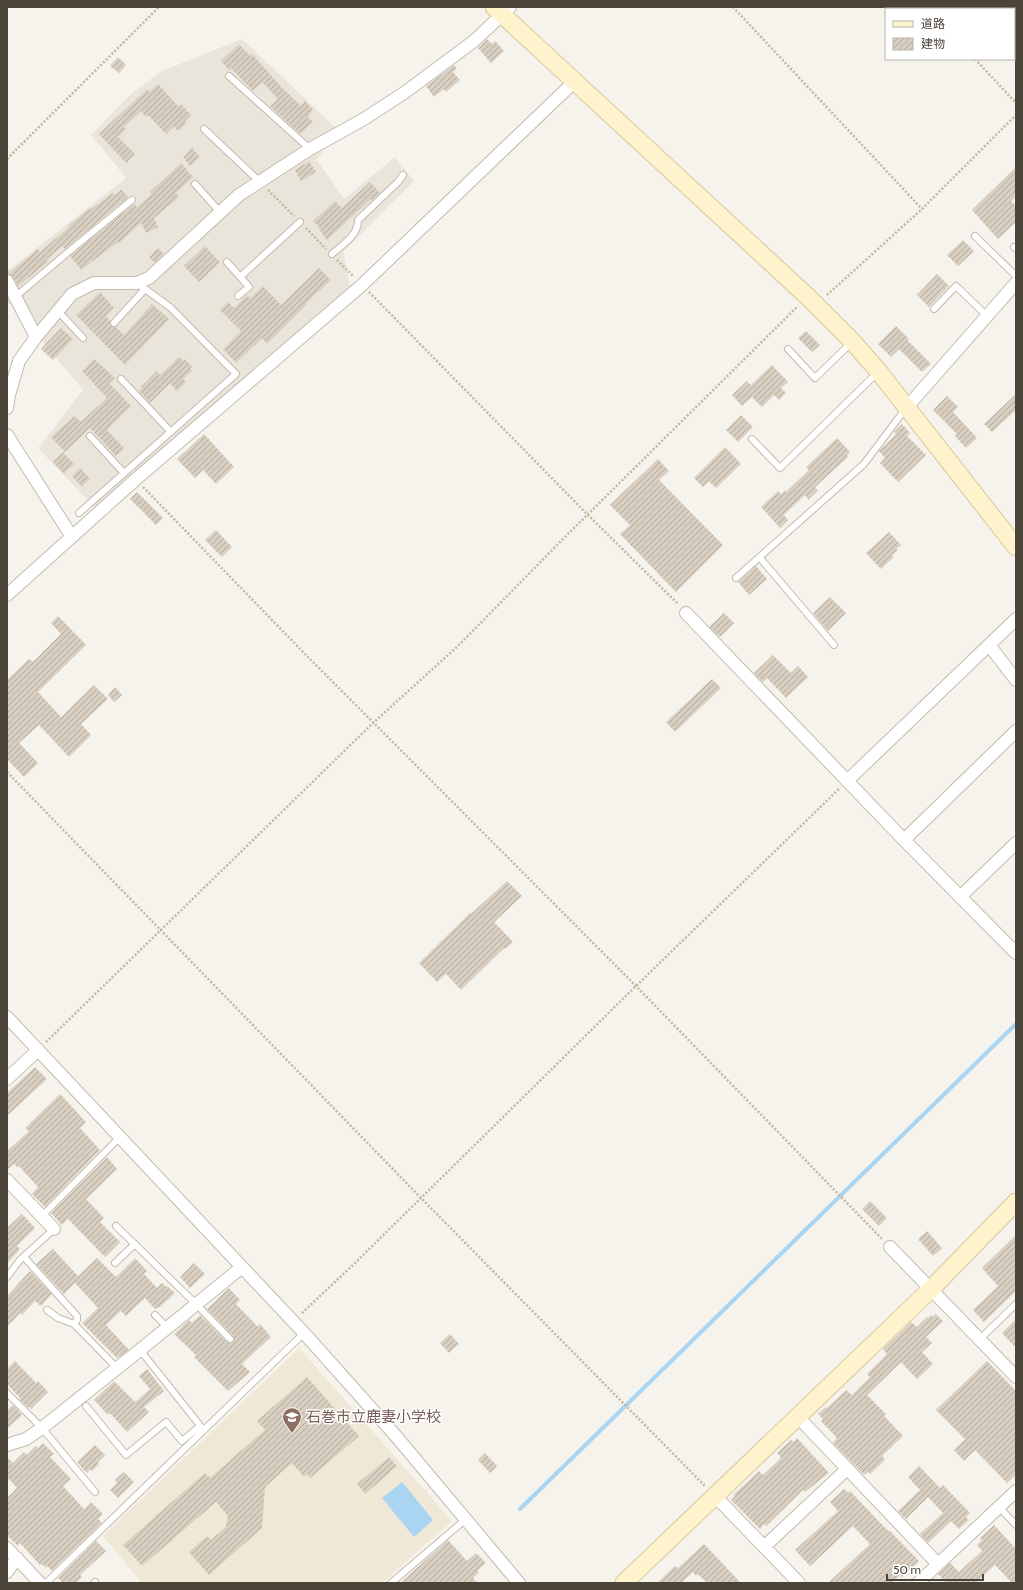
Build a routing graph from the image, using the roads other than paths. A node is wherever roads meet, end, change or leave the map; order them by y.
1 (502, 10) edge
2 (229, 76) dead end
3 (574, 82) junction
4 (204, 129) dead end
5 (310, 149) junction
6 (403, 175) dead end
7 (259, 181) junction
8 (195, 184) dead end
9 (132, 200) dead end
10 (220, 212) junction
11 (300, 222) road end
12 (975, 236) dead end
13 (332, 254) road end
14 (227, 262) dead end
15 (1016, 276) edge
16 (240, 277) junction
17 (7, 281) edge
18 (1016, 283) edge
19 (141, 286) junction
20 (238, 296) dead end
21 (16, 297) junction
22 (934, 309) dead end
23 (58, 311) junction
24 (987, 316) junction
25 (114, 323) dead end
26 (36, 337) junction
27 (83, 338) dead end
28 (853, 342) junction
29 (788, 349) dead end
30 (879, 372) junction
31 (121, 379) dead end
32 (907, 407) junction
33 (7, 408) edge
34 (171, 432) junction
35 (7, 435) edge
36 (90, 436) dead end
37 (752, 439) dead end
38 (124, 473) junction
39 (80, 513) dead end
40 (72, 537) junction
41 (1016, 547) edge
42 (760, 558) junction
43 (736, 578) dead end
44 (7, 595) edge
45 (686, 613) road end
46 (1016, 619) edge
47 (834, 645) dead end
48 (989, 646) junction
49 (1016, 680) edge
50 (1016, 732) edge
51 (847, 781) junction
52 (904, 840) junction
53 (1016, 843) edge
54 (960, 897) junction
55 (1016, 952) edge
56 (7, 1017) edge
57 (38, 1050) junction
58 (7, 1079) edge
59 (120, 1137) junction
60 (7, 1180) edge
61 (1016, 1202) edge
62 (42, 1216) junction
63 (116, 1226) dead end
64 (54, 1229) joint
65 (135, 1244) junction
66 (890, 1247) road end
67 (24, 1257) junction
68 (116, 1263) dead end
69 (242, 1267) junction
70 (7, 1276) edge
71 (931, 1289) junction
72 (196, 1304) junction
73 (1016, 1304) edge
74 (47, 1310) dead end
75 (155, 1315) dead end
76 (74, 1324) junction
77 (167, 1327) junction
78 (304, 1333) junction
79 (230, 1339) dead end
80 (980, 1339) junction
81 (140, 1350) junction
82 (117, 1368) junction
83 (1016, 1377) edge
84 (7, 1393) edge
85 (86, 1406) dead end
86 (798, 1417) junction
87 (42, 1428) junction
88 (202, 1428) junction
89 (7, 1445) edge
90 (847, 1469) junction
91 (1016, 1491) edge
92 (95, 1492) dead end
93 (715, 1496) junction
94 (998, 1507) junction
95 (466, 1519) junction
96 (1016, 1525) edge
97 (764, 1547) junction
98 (7, 1548) edge
99 (17, 1558) junction
100 (938, 1564) junction
101 (7, 1572) edge
102 (40, 1583) edge
103 (46, 1583) edge
104 (391, 1583) edge
105 (519, 1583) edge
106 (624, 1583) edge
107 (799, 1583) edge
108 (918, 1583) edge

1 - 3 street
1 - 5 street
2 - 5 lane
3 - 28 street
3 - 40 street
4 - 7 lane
5 - 7 street
6 - 13 lane
7 - 10 street
8 - 10 lane
9 - 21 lane
10 - 19 street
11 - 16 lane
12 - 15 lane
14 - 16 lane
16 - 20 lane
17 - 21 street
18 - 24 street
19 - 23 street
19 - 25 lane
19 - 34 lane
21 - 26 street
22 - 24 lane
23 - 26 street
23 - 27 lane
24 - 32 street
26 - 33 street
28 - 29 lane
28 - 30 street
30 - 32 street
30 - 37 lane
31 - 34 lane
32 - 41 street
32 - 42 lane
34 - 38 lane
35 - 40 street
36 - 38 lane
38 - 39 lane
40 - 44 street
42 - 43 lane
42 - 47 lane
45 - 51 street
46 - 48 street
48 - 49 street
48 - 51 street
50 - 52 street
51 - 52 street
52 - 54 street
53 - 54 street
54 - 55 street
56 - 57 street
57 - 58 street
57 - 59 street
59 - 62 lane
59 - 69 street
60 - 62 street
61 - 71 street
62 - 64 street
63 - 65 lane
64 - 67 lane
65 - 68 lane
65 - 72 lane
66 - 71 street
67 - 70 lane
67 - 76 lane
69 - 72 street
69 - 78 street
71 - 80 street
71 - 86 street
72 - 77 street
72 - 79 lane
73 - 80 lane
74 - 76 lane
75 - 77 lane
76 - 82 lane
77 - 81 street
78 - 88 lane
78 - 95 street
80 - 83 street
81 - 82 street
81 - 88 lane
82 - 87 street
84 - 87 lane
85 - 88 lane
86 - 90 street
86 - 93 street
87 - 89 street
87 - 92 lane
88 - 103 lane
90 - 97 street
90 - 100 street
91 - 94 street
93 - 97 street
93 - 106 street
94 - 96 lane
94 - 100 street
95 - 104 lane
95 - 105 street
97 - 107 street
98 - 99 street
99 - 101 street
99 - 102 street
100 - 108 street

